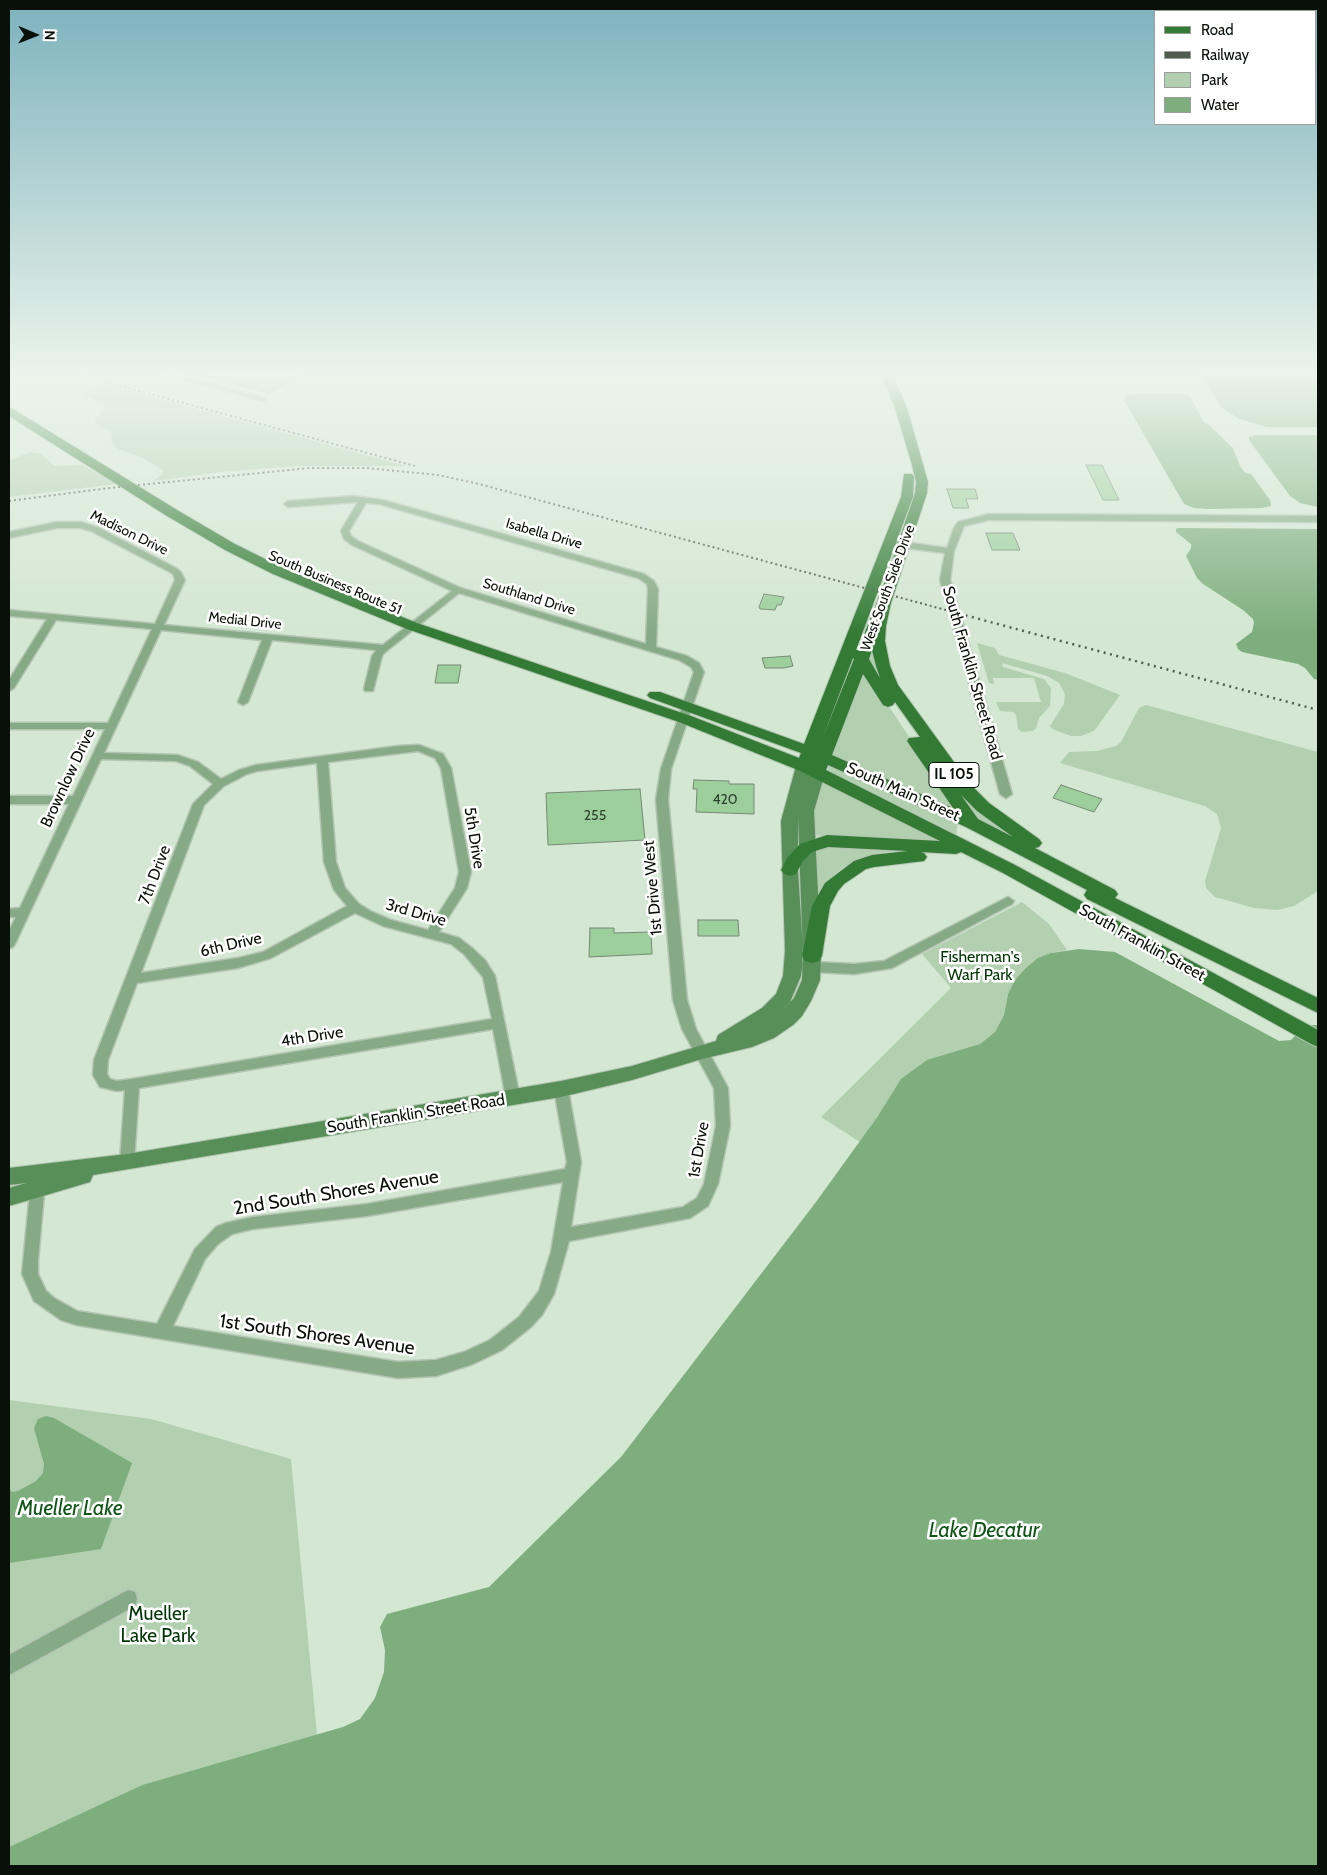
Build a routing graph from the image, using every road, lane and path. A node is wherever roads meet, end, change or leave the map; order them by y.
1 (85, 458) edge
2 (101, 458) edge
3 (902, 458) edge
4 (915, 458) edge
5 (364, 500) junction
6 (288, 504) dead end
7 (1318, 519) edge
8 (9, 535) edge
9 (889, 543) junction
10 (905, 545) junction
11 (950, 551) junction
12 (458, 590) junction
13 (884, 601) junction
14 (9, 613) edge
15 (53, 617) junction
16 (417, 622) junction
17 (158, 626) junction
18 (853, 635) junction
19 (268, 637) junction
20 (651, 647) junction
21 (384, 648) junction
22 (861, 661) junction
23 (9, 688) edge
24 (369, 689) dead end
25 (243, 702) dead end
26 (687, 713) junction
27 (9, 726) edge
28 (110, 726) junction
29 (424, 750) joint
30 (97, 756) junction
31 (322, 759) junction
32 (813, 762) junction
33 (220, 784) junction
34 (1006, 794) dead end
35 (9, 800) edge
36 (76, 800) junction
37 (972, 823) junction
38 (806, 848) junction
39 (965, 848) junction
40 (993, 850) junction
41 (1009, 869) junction
42 (790, 870) junction
43 (1109, 894) junction
44 (1008, 901) dead end
45 (355, 907) junction
46 (9, 912) edge
47 (23, 912) junction
48 (432, 934) junction
49 (9, 944) edge
50 (1212, 953) junction
51 (806, 963) junction
52 (133, 979) junction
53 (1312, 1003) edge
54 (1281, 1019) joint
55 (499, 1024) junction
56 (1318, 1039) edge
57 (702, 1052) junction
58 (132, 1084) junction
59 (561, 1089) junction
60 (513, 1098) junction
61 (127, 1162) junction
62 (572, 1174) junction
63 (9, 1177) edge
64 (38, 1182) junction
65 (9, 1197) edge
66 (563, 1235) junction
67 (162, 1332) junction
68 (128, 1599) dead end
69 (9, 1665) edge

1 - 16 main road, South Business Route 51
2 - 16 main road, South Business Route 51
3 - 9 main road, West South Side Drive / IL 105
4 - 10 main road, West South Side Drive / IL 105
5 - 6 street, Isabella Drive
5 - 12 street, Southland Drive
5 - 20 street, Isabella Drive
7 - 11 street, South Franklin Street Road
8 - 17 street, Madison Drive
9 - 10 street
9 - 18 main road, West South Side Drive / IL 105
10 - 11 street
10 - 13 main road, West South Side Drive / IL 105
11 - 34 street, South Franklin Street Road
12 - 16 street
12 - 20 street, Southland Drive
13 - 22 main road, West South Side Drive
13 - 43 main road, IL 105
14 - 15 street, Medial Drive
15 - 17 street, Medial Drive
15 - 23 street
16 - 21 street
16 - 26 main road, South Business Route 51
17 - 19 street, Medial Drive
17 - 28 street, Brownlow Drive
18 - 22 main road, IL 105
18 - 32 main road, West South Side Drive
19 - 21 street, Medial Drive
19 - 25 street
20 - 26 street, Southland Drive
21 - 24 street
22 - 32 main road, West South Side Drive
22 - 37 main road, IL 105
26 - 32 main road, South Main Street
26 - 57 street, 1st Drive West
27 - 28 street
28 - 30 street, Brownlow Drive
29 - 31 street, 7th Drive
29 - 48 street, 5th Drive
30 - 33 street
30 - 36 street, Brownlow Drive
31 - 33 street, 7th Drive
31 - 45 street, 3rd Drive
32 - 37 main road, South Main Street
32 - 38 street, South Franklin Street Road
32 - 39 main road, South Main Street
32 - 42 street, South Franklin Street Road
33 - 52 street, 7th Drive
35 - 36 street
36 - 47 street, Brownlow Drive
37 - 40 main road, IL 105
37 - 43 main road, South Main Street
38 - 39 main road
38 - 42 main road
38 - 51 street, South Franklin Street Road
39 - 40 main road
39 - 41 main road, South Franklin Street
40 - 41 main road, IL 105
40 - 50 main road
41 - 51 main road
41 - 54 main road, South Franklin Street / IL 105
42 - 51 street, South Franklin Street Road
43 - 50 main road, IL 105
44 - 51 street
45 - 48 street, 3rd Drive
45 - 52 street, 6th Drive
46 - 47 street
47 - 49 street, Brownlow Drive
48 - 55 street, 3rd Drive
50 - 53 main road, IL 105
51 - 57 street, South Franklin Street Road
52 - 58 street, 7th Drive
54 - 56 main road, South Franklin Street / IL 105
55 - 58 street, 4th Drive
55 - 60 street, 3rd Drive
57 - 59 street, South Franklin Street Road
57 - 66 street, 1st Drive
58 - 61 street
59 - 60 street, South Franklin Street Road
59 - 62 street, 1st South Shores Avenue
60 - 61 street, South Franklin Street Road
61 - 64 street, South Franklin Street Road
62 - 66 street, 1st South Shores Avenue
62 - 67 street, 2nd South Shores Avenue
63 - 64 street, South Franklin Street Road
64 - 65 street, South Franklin Street Road
64 - 67 street, 1st South Shores Avenue
66 - 67 street, 1st South Shores Avenue
68 - 69 street

